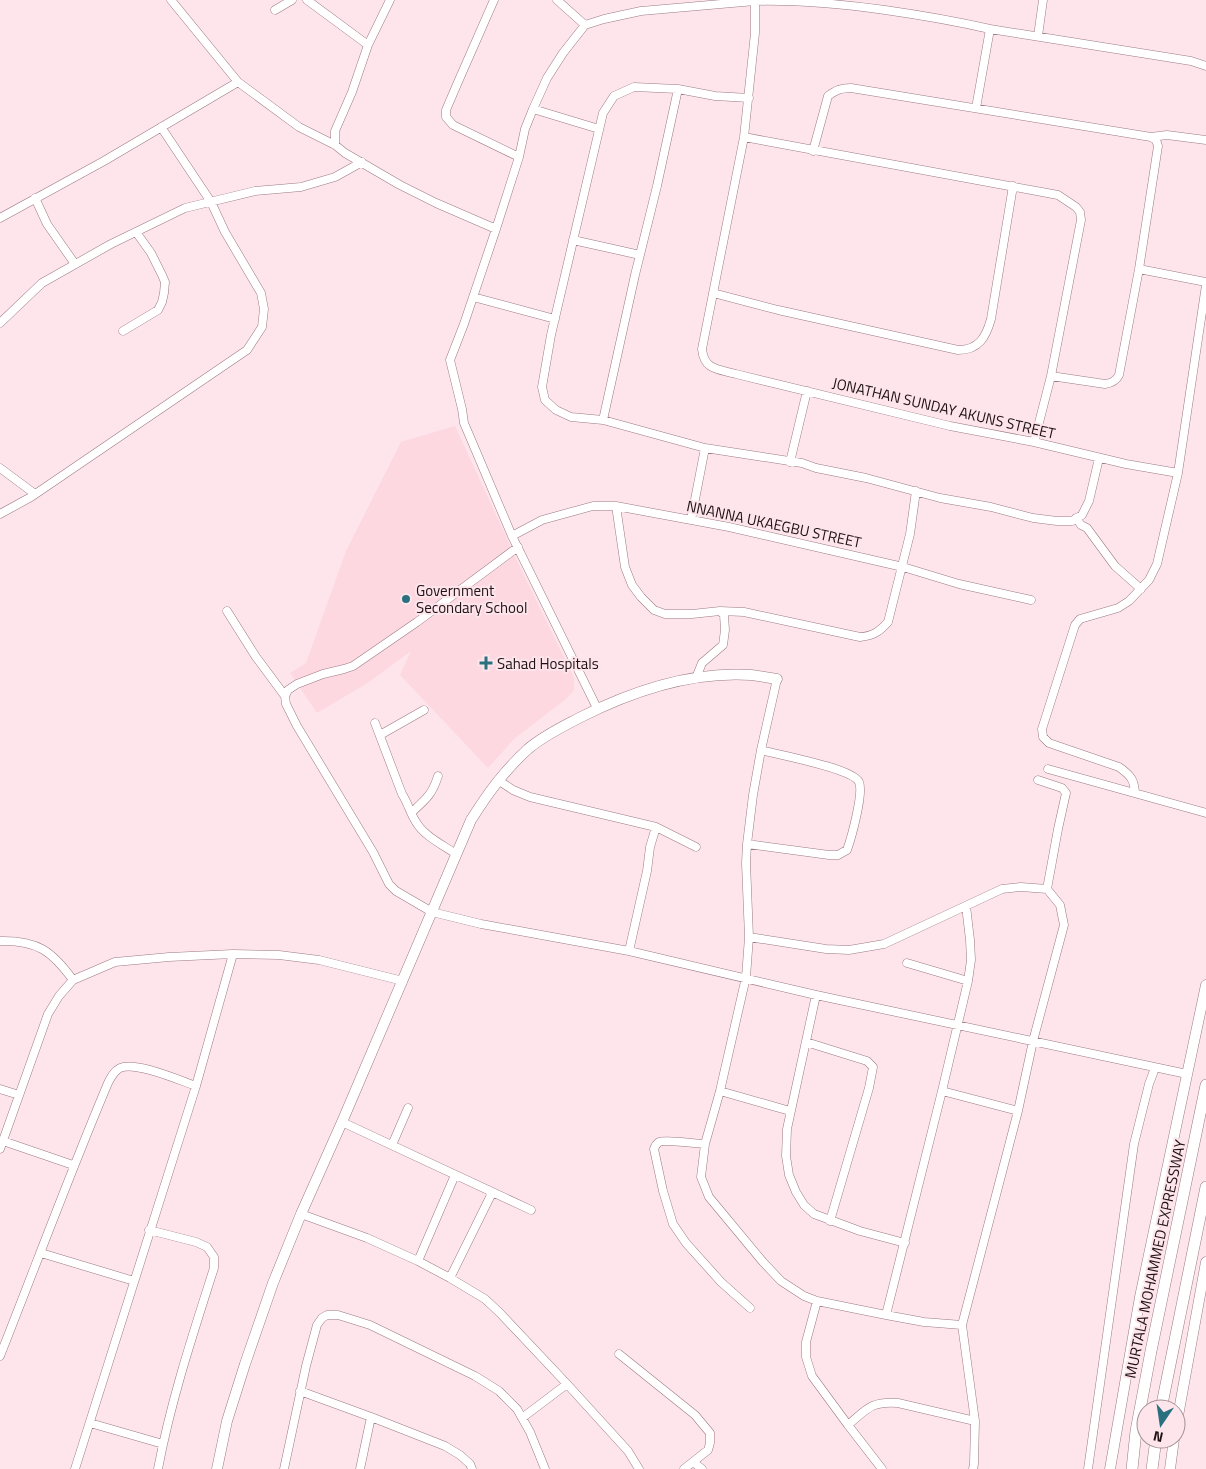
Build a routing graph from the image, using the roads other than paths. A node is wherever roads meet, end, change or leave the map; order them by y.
1 (171, 0) edge
2 (292, 0) edge
3 (307, 0) edge
4 (390, 0) edge
5 (494, 0) edge
6 (557, 0) edge
7 (1043, 0) edge
8 (755, 1) edge
9 (275, 10) dead end
10 (585, 25) junction
11 (990, 28) junction
12 (1038, 36) junction
13 (368, 45) junction
14 (1206, 66) edge
15 (238, 82) junction
16 (678, 89) junction
17 (749, 98) junction
18 (976, 108) junction
19 (533, 109) junction
20 (161, 127) junction
21 (599, 129) junction
22 (744, 137) junction
23 (1151, 137) junction
24 (1206, 140) edge
25 (335, 145) junction
26 (813, 150) junction
27 (519, 158) junction
28 (362, 162) junction
29 (1012, 186) junction
30 (35, 198) junction
31 (211, 202) junction
32 (0, 218) edge
33 (496, 228) junction
34 (136, 232) junction
35 (573, 240) junction
36 (640, 255) junction
37 (75, 264) junction
38 (1139, 269) junction
39 (1206, 284) edge
40 (713, 293) junction
41 (473, 297) junction
42 (555, 319) junction
43 (0, 323) edge
44 (123, 331) dead end
45 (1051, 376) junction
46 (807, 391) junction
47 (603, 420) junction
48 (1034, 442) junction
49 (705, 448) junction
50 (1099, 458) junction
51 (790, 462) junction
52 (0, 468) edge
53 (1178, 473) junction
54 (916, 491) junction
55 (35, 494) junction
56 (616, 506) junction
57 (0, 514) edge
58 (1076, 518) junction
59 (691, 520) junction
60 (512, 536) junction
61 (518, 547) junction
62 (902, 567) junction
63 (1141, 590) junction
64 (1031, 600) dead end
65 (227, 611) dead end
66 (720, 611) junction
67 (696, 678) junction
68 (777, 679) joint
69 (285, 696) junction
70 (597, 708) junction
71 (424, 710) dead end
72 (375, 723) dead end
73 (380, 736) junction
74 (761, 750) junction
75 (1048, 769) dead end
76 (438, 776) dead end
77 (498, 780) junction
78 (1038, 780) dead end
79 (1135, 792) junction
80 (412, 812) junction
81 (1206, 813) edge
82 (656, 827) junction
83 (747, 844) junction
84 (696, 848) dead end
85 (456, 854) junction
86 (1047, 890) junction
87 (966, 906) junction
88 (432, 912) junction
89 (749, 937) junction
90 (0, 942) edge
91 (629, 951) junction
92 (233, 954) junction
93 (907, 963) dead end
94 (746, 978) junction
95 (73, 980) junction
96 (403, 981) junction
97 (968, 981) junction
98 (1206, 985) edge
99 (816, 995) junction
100 (957, 1024) junction
101 (1034, 1041) junction
102 (806, 1042) junction
103 (1155, 1068) junction
104 (1187, 1074) junction
105 (196, 1086) junction
106 (1206, 1086) edge
107 (0, 1089) edge
108 (720, 1091) junction
109 (942, 1091) junction
110 (19, 1095) junction
111 (408, 1108) dead end
112 (790, 1111) junction
113 (1018, 1111) junction
114 (342, 1122) junction
115 (3, 1141) junction
116 (705, 1144) junction
117 (392, 1146) junction
118 (0, 1149) edge
119 (73, 1165) junction
120 (455, 1175) junction
121 (1206, 1187) edge
122 (492, 1193) junction
123 (531, 1210) dead end
124 (301, 1214) junction
125 (830, 1221) junction
126 (149, 1230) junction
127 (905, 1243) junction
128 (41, 1253) junction
129 (418, 1261) junction
130 (1206, 1262) edge
131 (450, 1278) junction
132 (134, 1281) junction
133 (817, 1301) junction
134 (750, 1308) dead end
135 (886, 1315) junction
136 (962, 1325) junction
137 (619, 1354) dead end
138 (0, 1356) edge
139 (568, 1384) junction
140 (300, 1391) junction
141 (1163, 1399) edge
142 (1181, 1399) edge
143 (371, 1417) junction
144 (522, 1418) junction
145 (975, 1421) junction
146 (90, 1423) junction
147 (848, 1425) junction
148 (163, 1444) junction
149 (1155, 1449) edge
150 (1173, 1449) edge
151 (693, 1462) junction
152 (75, 1469) edge
153 (158, 1469) edge
154 (217, 1469) edge
155 (284, 1469) edge
156 (360, 1469) edge
157 (472, 1469) edge
158 (545, 1469) edge
159 (639, 1469) edge
160 (684, 1469) edge
161 (702, 1469) edge
162 (882, 1469) edge
163 (973, 1469) edge
164 (1088, 1469) edge
165 (1110, 1469) edge
166 (1132, 1469) edge
167 (1152, 1469) edge
168 (1170, 1469) edge

1 - 15 street
2 - 9 street
3 - 13 street
4 - 13 street
5 - 27 street
6 - 10 street
7 - 12 street
8 - 10 street
8 - 11 street
8 - 17 street
10 - 19 street
11 - 12 street
11 - 18 street
12 - 14 street
13 - 25 street
15 - 20 street
15 - 25 street
16 - 17 street
16 - 21 street
16 - 36 street
17 - 22 street
18 - 23 street
18 - 26 street
19 - 21 street
19 - 27 street
20 - 30 street
20 - 31 street
21 - 35 street
22 - 26 street
22 - 40 street
23 - 24 street
23 - 38 street
25 - 28 street
26 - 29 street
27 - 33 street
28 - 31 street
28 - 33 street
29 - 40 street
29 - 45 street
30 - 32 street
30 - 37 street
31 - 34 street
31 - 55 street
33 - 41 street
34 - 37 street
34 - 44 street
35 - 36 street
35 - 42 street
36 - 47 street
37 - 43 street
38 - 39 street
38 - 45 street
39 - 53 street
40 - 46 street, JONATHAN SUNDAY AKUNS STREET
41 - 42 street
41 - 60 street
42 - 47 street
45 - 48 street
46 - 48 street, JONATHAN SUNDAY AKUNS STREET
46 - 51 street
47 - 49 street
48 - 50 street, JONATHAN SUNDAY AKUNS STREET
49 - 51 street
49 - 59 street
50 - 53 street, JONATHAN SUNDAY AKUNS STREET
50 - 58 street
51 - 54 street
52 - 55 street
53 - 63 street
54 - 58 street
54 - 62 street
55 - 57 street
56 - 59 street, NNANNA UKAEGBU STREET
56 - 60 street, NNANNA UKAEGBU STREET
56 - 66 street
58 - 63 street
59 - 62 street, NNANNA UKAEGBU STREET
60 - 61 street
61 - 69 street
61 - 70 street
62 - 64 street, NNANNA UKAEGBU STREET
62 - 66 street
63 - 79 street
65 - 69 street
66 - 67 street
67 - 68 main road
67 - 70 main road
68 - 74 street
69 - 88 street
70 - 77 main road
71 - 73 street
72 - 73 street
73 - 80 street
74 - 83 street
74 - 83 street
75 - 79 street
76 - 80 street
77 - 82 street
77 - 85 main road
78 - 86 street
79 - 81 street
80 - 85 street
82 - 84 street
82 - 91 street
83 - 89 street
85 - 88 main road
86 - 87 street
86 - 101 street
87 - 89 street
87 - 97 street
88 - 91 street
88 - 96 main road
89 - 94 street
90 - 95 street
91 - 94 street
92 - 95 street
92 - 96 street
92 - 105 street
93 - 97 street
94 - 99 street
94 - 108 street
95 - 110 street
96 - 114 main road
97 - 100 street
98 - 104 main road
99 - 100 street
99 - 102 street
100 - 101 street
100 - 109 street
101 - 103 street
101 - 113 street
102 - 112 street
102 - 125 street
103 - 104 street
103 - 164 street
104 - 165 main road
105 - 119 street
105 - 126 street
106 - 166 highway, MURTALA MOHAMMED EXPRESSWAY
107 - 110 street
108 - 112 street
108 - 116 street
109 - 113 street
109 - 127 street
110 - 115 street
111 - 117 street
112 - 125 street
113 - 136 street
114 - 117 street
114 - 124 main road
115 - 118 street
115 - 119 street
116 - 133 street
116 - 134 street
117 - 120 street
119 - 128 street
120 - 122 street
120 - 129 street
121 - 141 highway
122 - 123 street
122 - 131 street
124 - 129 street
124 - 154 main road
125 - 127 street
126 - 132 street
126 - 148 street
127 - 135 street
128 - 132 street
128 - 138 street
129 - 131 street
130 - 142 main road
131 - 139 street
132 - 146 street
133 - 135 street
133 - 147 street
135 - 136 street
136 - 145 street
137 - 151 street
139 - 144 street
139 - 159 street
140 - 143 street
140 - 144 street
140 - 155 street
143 - 156 street
143 - 157 street
144 - 158 street
145 - 147 street
145 - 163 street
146 - 148 street
146 - 152 street
147 - 162 street
148 - 153 street
149 - 167 highway
150 - 168 main road
151 - 160 street
151 - 161 street

